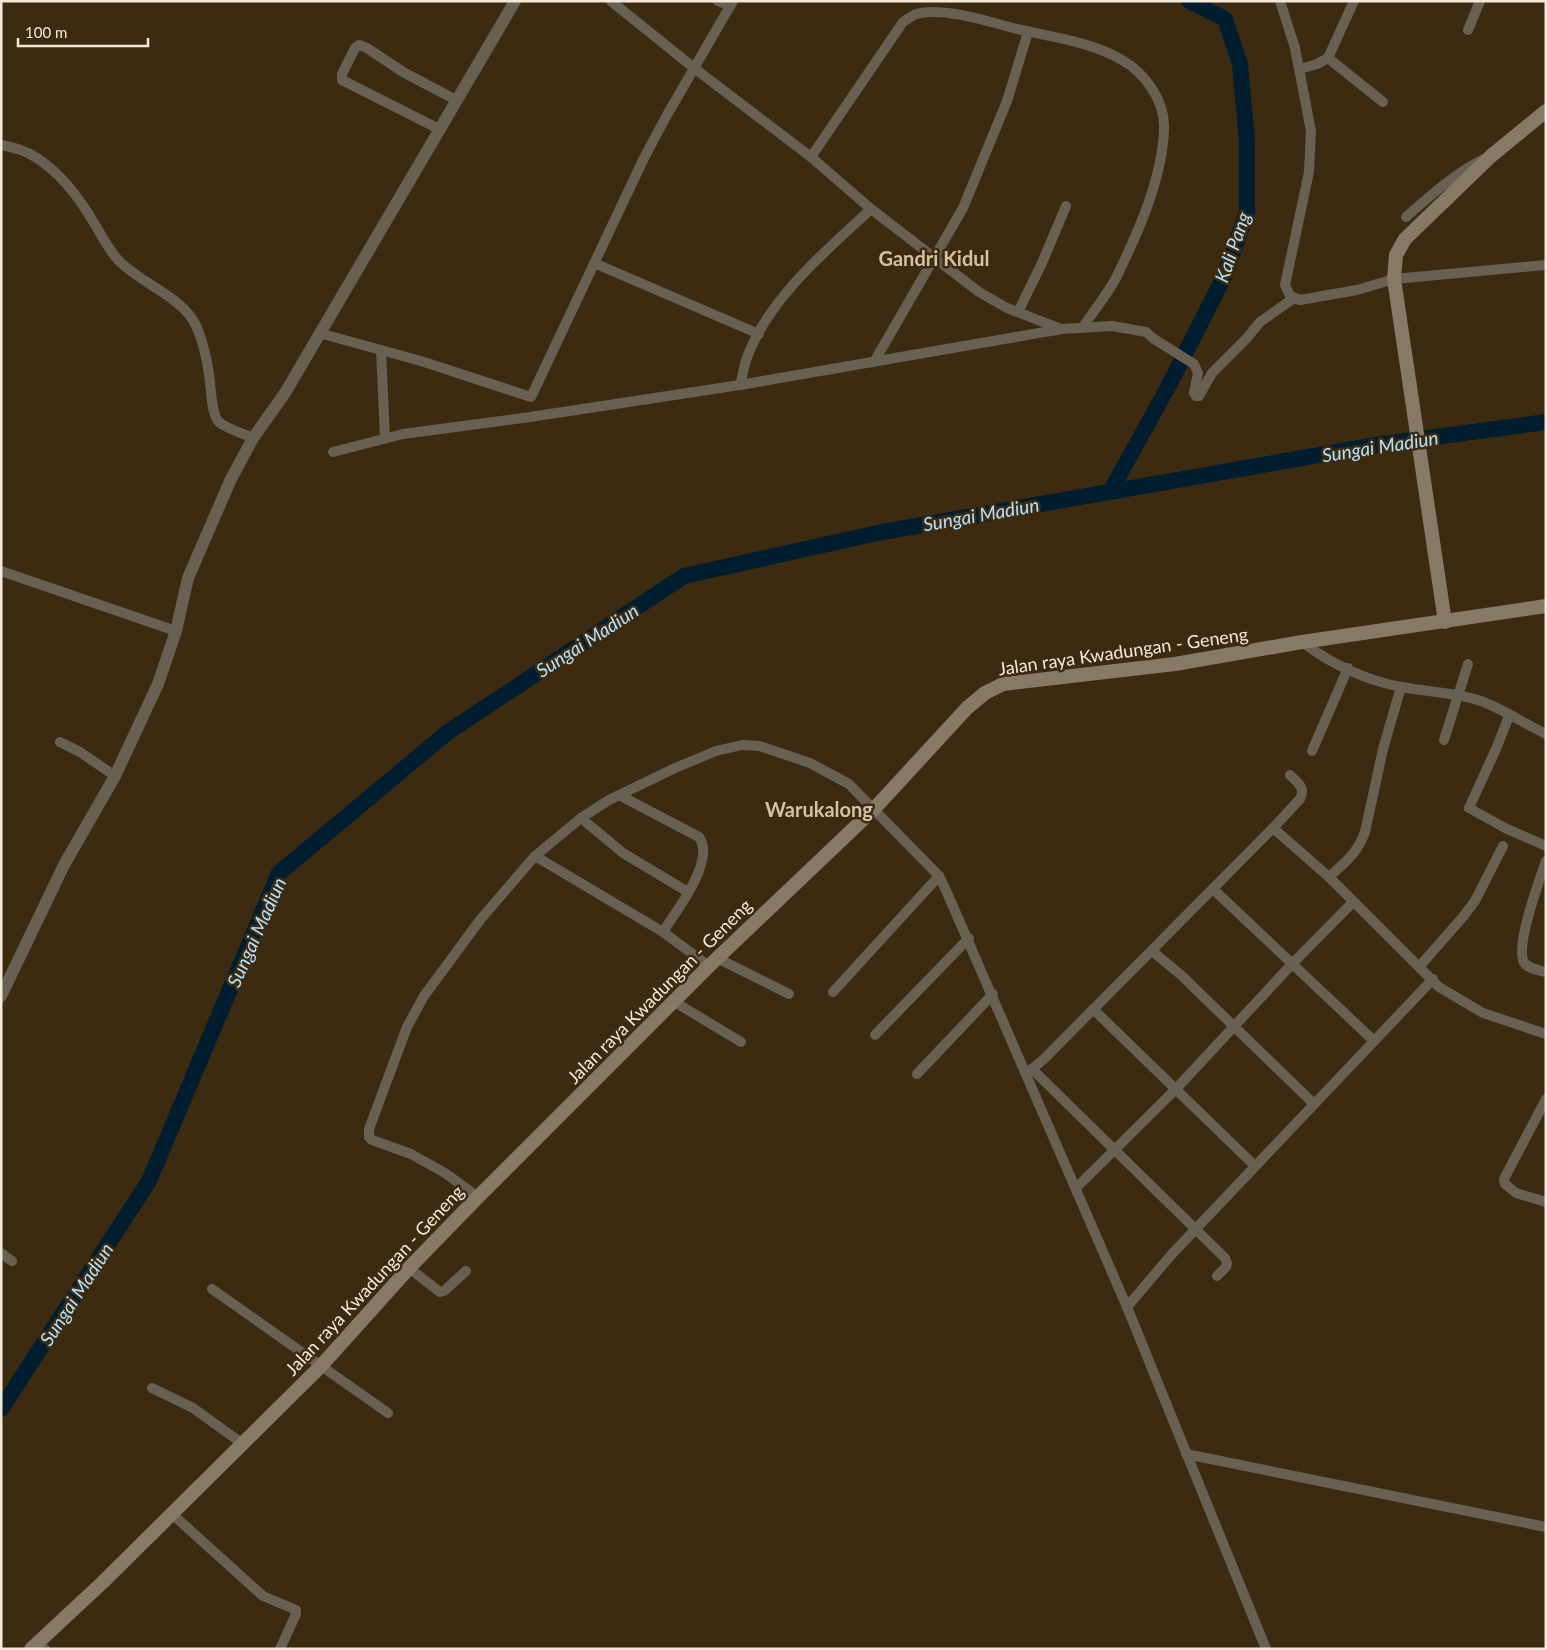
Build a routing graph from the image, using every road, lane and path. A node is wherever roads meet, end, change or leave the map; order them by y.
1 (514, 1) edge
2 (611, 1) edge
3 (718, 1) edge
4 (1280, 1) edge
5 (1354, 1) edge
6 (1480, 1) edge
7 (732, 4) edge
8 (1468, 30) dead end
9 (1028, 32) junction
10 (1328, 58) junction
11 (694, 68) junction
12 (1300, 69) junction
13 (456, 100) junction
14 (1383, 102) dead end
15 (1546, 111) edge
16 (440, 128) junction
17 (1, 145) edge
18 (1492, 156) junction
19 (811, 157) junction
20 (1066, 206) dead end
21 (871, 209) junction
22 (1406, 217) dead end
23 (934, 258) junction
24 (594, 263) junction
25 (1546, 265) edge
26 (1394, 279) junction
27 (1294, 298) junction
28 (1018, 312) junction
29 (1084, 327) junction
30 (1062, 329) junction
31 (319, 333) junction
32 (759, 334) junction
33 (381, 350) junction
34 (874, 362) junction
35 (740, 385) junction
36 (253, 438) junction
37 (385, 438) junction
38 (332, 452) dead end
39 (1, 571) edge
40 (1546, 606) edge
41 (1445, 622) junction
42 (176, 631) junction
43 (1302, 642) junction
44 (1468, 664) dead end
45 (1348, 668) junction
46 (1401, 687) junction
47 (1458, 695) junction
48 (1509, 716) junction
49 (1546, 734) edge
50 (1444, 740) dead end
51 (60, 742) dead end
52 (1312, 751) dead end
53 (115, 776) junction
54 (1290, 776) dead end
55 (619, 795) junction
56 (874, 809) junction
57 (581, 818) junction
58 (1273, 828) junction
59 (1503, 846) dead end
60 (1546, 846) edge
61 (535, 856) junction
62 (1546, 861) edge
63 (939, 876) junction
64 (1329, 877) junction
65 (1213, 889) junction
66 (688, 892) junction
67 (1353, 902) junction
68 (663, 932) junction
69 (968, 938) junction
70 (1152, 950) junction
71 (713, 962) junction
72 (1292, 964) junction
73 (1419, 967) junction
74 (1546, 972) edge
75 (1433, 979) junction
76 (833, 992) dead end
77 (789, 994) dead end
78 (993, 994) junction
79 (1, 996) edge
80 (673, 1002) junction
81 (1094, 1009) junction
82 (1234, 1026) junction
83 (1546, 1034) edge
84 (875, 1035) dead end
85 (1374, 1041) junction
86 (741, 1042) dead end
87 (1029, 1071) junction
88 (917, 1074) dead end
89 (1176, 1090) junction
90 (1546, 1099) edge
91 (1314, 1104) junction
92 (1114, 1149) junction
93 (1255, 1166) junction
94 (1076, 1188) junction
95 (478, 1197) junction
96 (1546, 1202) edge
97 (1196, 1230) junction
98 (1, 1253) edge
99 (12, 1261) dead end
100 (409, 1268) junction
101 (466, 1271) dead end
102 (1217, 1276) dead end
103 (212, 1289) dead end
104 (1127, 1306) junction
105 (320, 1366) junction
106 (152, 1388) dead end
107 (388, 1413) dead end
108 (243, 1444) junction
109 (1186, 1454) junction
110 (171, 1513) junction
111 (1546, 1527) edge
112 (38, 1647) edge
113 (280, 1649) edge
114 (1266, 1649) edge

1 - 13 street
2 - 11 street
3 - 7 street
4 - 12 street
5 - 10 street
6 - 8 street
7 - 11 street
9 - 19 street
9 - 23 street
9 - 29 street
10 - 12 street
10 - 14 street
11 - 19 street
11 - 24 street
12 - 27 street
13 - 16 street
13 - 16 street
15 - 18 main road
16 - 31 street
17 - 36 street
18 - 22 street
18 - 26 main road
19 - 21 street
20 - 28 street
21 - 23 street
21 - 32 street
23 - 28 street
23 - 34 street
24 - 32 street
24 - 33 street
25 - 26 street
26 - 27 street
26 - 41 main road
27 - 29 street
28 - 30 street
29 - 30 street
30 - 34 street
31 - 33 street
31 - 36 street
32 - 35 street
33 - 37 street
34 - 35 street
35 - 37 street
36 - 42 street
37 - 38 street
39 - 42 street
40 - 41 main road, Jalan raya Kwadungan - Geneng
41 - 43 main road, Jalan raya Kwadungan - Geneng
42 - 53 street
43 - 45 street
43 - 56 main road, Jalan raya Kwadungan - Geneng
44 - 47 street
45 - 46 street
45 - 52 street
46 - 47 street
46 - 64 street
47 - 48 street
47 - 50 street
48 - 49 street
48 - 60 street
51 - 53 street
53 - 79 street
54 - 58 street
55 - 56 street
55 - 57 street
55 - 66 street
56 - 63 street
56 - 71 main road, Jalan raya Kwadungan - Geneng
57 - 61 street
57 - 66 street
58 - 64 street
58 - 65 street
59 - 73 street
61 - 68 street
61 - 95 street
62 - 74 street
63 - 69 street
63 - 76 street
64 - 67 street
65 - 70 street
65 - 72 street
66 - 68 street
67 - 72 street
67 - 73 street
68 - 71 street
69 - 78 street
69 - 84 street
70 - 81 street
70 - 82 street
71 - 77 street
71 - 80 main road, Jalan raya Kwadungan - Geneng
72 - 82 street
72 - 85 street
73 - 75 street
75 - 83 street
75 - 85 street
78 - 87 street
78 - 88 street
80 - 86 street
80 - 95 main road, Jalan raya Kwadungan - Geneng
81 - 87 street
81 - 89 street
82 - 89 street
82 - 91 street
85 - 91 street
87 - 92 street
87 - 94 street
89 - 92 street
89 - 93 street
90 - 96 street
91 - 93 street
92 - 94 street
92 - 97 street
93 - 97 street
94 - 104 street
95 - 100 main road, Jalan raya Kwadungan - Geneng
97 - 102 street
97 - 104 street
98 - 99 street
100 - 101 street
100 - 105 main road, Jalan raya Kwadungan - Geneng
103 - 105 street
104 - 109 street
105 - 107 street
105 - 108 main road, Jalan raya Kwadungan - Geneng
106 - 108 street
108 - 110 main road, Jalan raya Kwadungan - Geneng
109 - 111 street
109 - 114 street
110 - 112 main road, Jalan raya Kwadungan - Geneng
110 - 113 street

